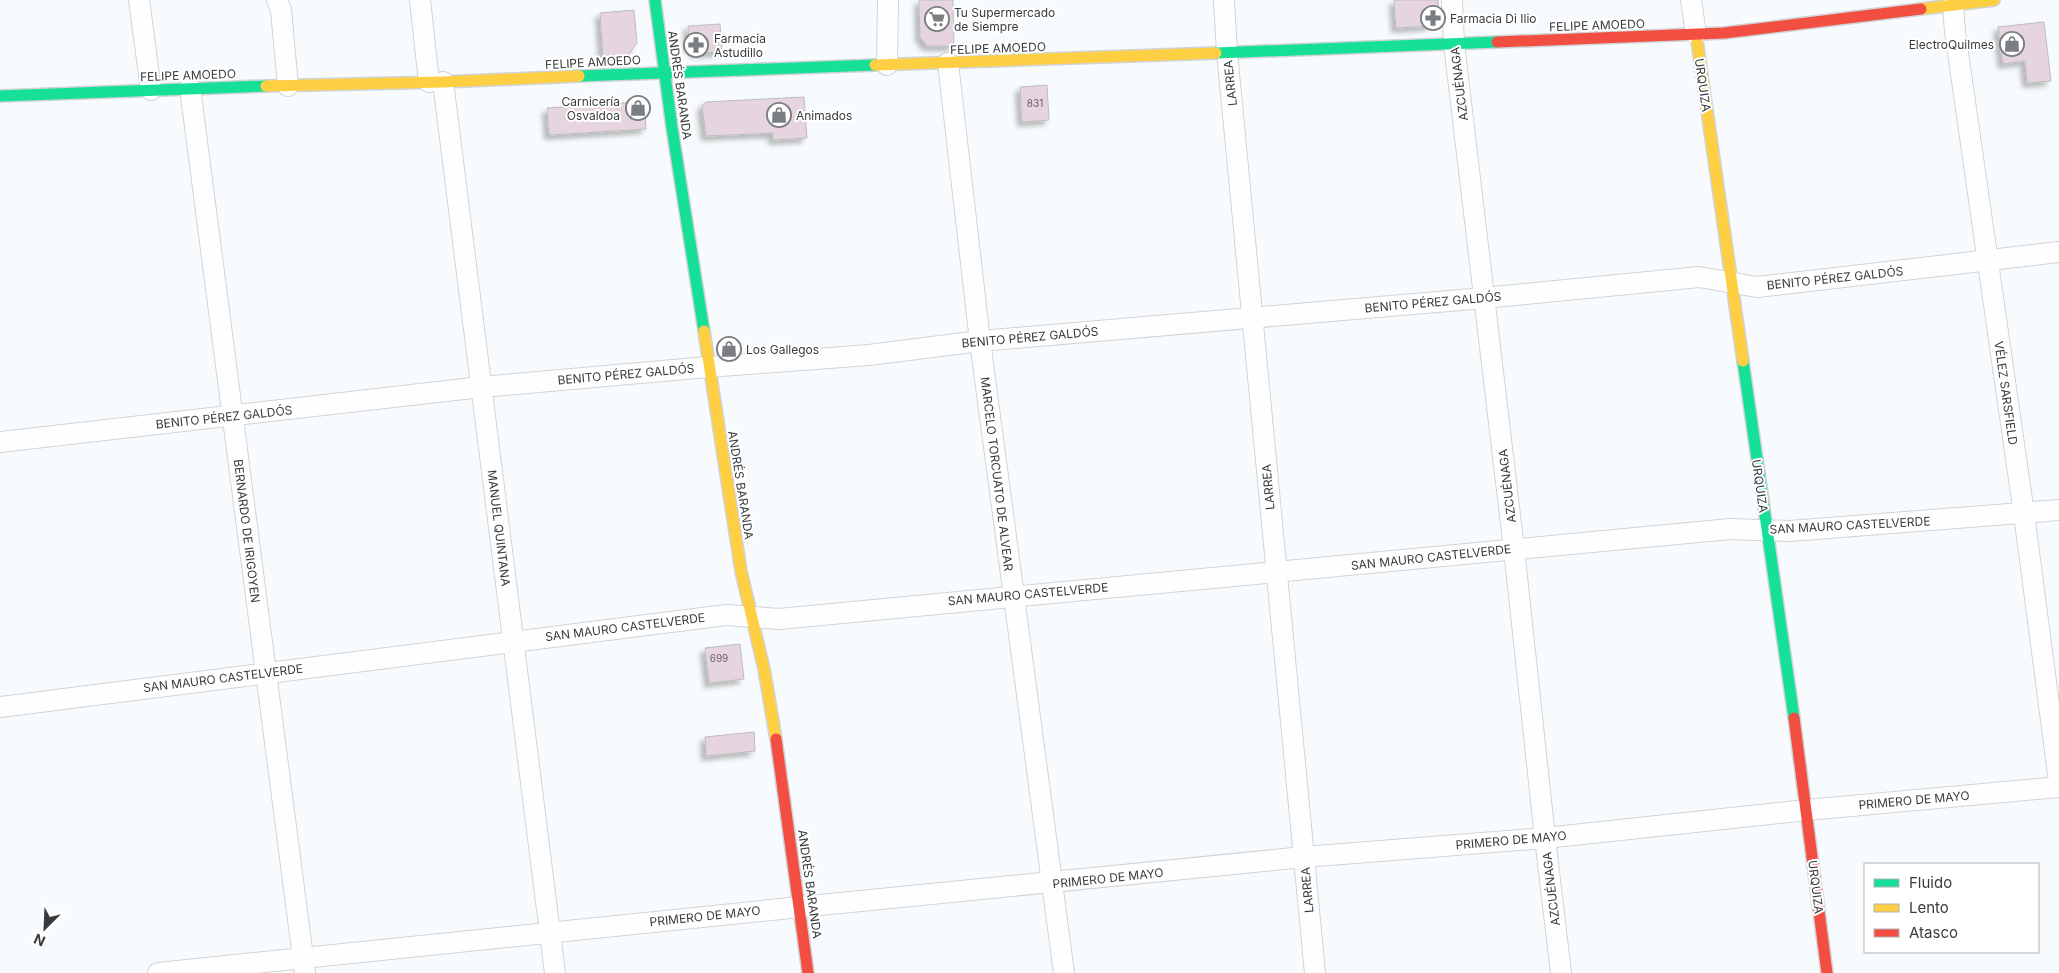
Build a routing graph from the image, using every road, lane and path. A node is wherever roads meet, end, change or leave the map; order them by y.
1 (138, 0) edge
2 (277, 0) edge
3 (420, 0) edge
4 (655, 0) edge
5 (888, 0) edge
6 (1224, 0) edge
7 (1452, 0) edge
8 (1691, 0) edge
9 (1994, 0) edge
10 (1962, 3) edge
11 (1696, 34) junction
12 (1454, 44) junction
13 (1227, 52) junction
14 (948, 63) junction
15 (887, 65) junction
16 (663, 72) junction
17 (436, 82) junction
18 (288, 86) junction
19 (190, 88) junction
20 (151, 90) junction
21 (0, 96) edge
22 (2059, 252) edge
23 (1987, 261) junction
24 (1732, 283) junction
25 (1484, 298) junction
26 (1253, 318) junction
27 (980, 341) junction
28 (708, 367) junction
29 (481, 387) junction
30 (232, 416) junction
31 (0, 442) edge
32 (2059, 510) edge
33 (2024, 514) junction
34 (1767, 530) junction
35 (1514, 549) junction
36 (1276, 572) junction
37 (1013, 595) junction
38 (751, 617) junction
39 (514, 641) junction
40 (265, 673) junction
41 (0, 706) edge
42 (2059, 782) edge
43 (2059, 787) edge
44 (1807, 810) junction
45 (1545, 838) junction
46 (1304, 858) junction
47 (1053, 883) junction
48 (800, 907) junction
49 (550, 932) junction
50 (304, 965) edge
51 (158, 973) edge
52 (554, 973) edge
53 (808, 973) edge
54 (1064, 973) edge
55 (1315, 973) edge
56 (1561, 973) edge
57 (1827, 973) edge

1 - 20 street
2 - 18 street
3 - 17 street, MANUEL QUINTANA
4 - 16 main road, ANDRÉS BARANDA
5 - 15 street
6 - 13 street, LARREA
7 - 12 street, AZCUÉNAGA
8 - 11 street, URQUIZA
9 - 10 main road, FELIPE AMOEDO
10 - 11 main road, FELIPE AMOEDO
10 - 23 street, VÉLEZ SARSFIELD
11 - 12 main road, FELIPE AMOEDO
11 - 24 main road, URQUIZA
12 - 13 main road, FELIPE AMOEDO
12 - 25 street, AZCUÉNAGA
13 - 14 main road, FELIPE AMOEDO
13 - 26 street, LARREA
14 - 15 main road, FELIPE AMOEDO
14 - 27 street, MARCELO TORCUATO DE ALVEAR
15 - 16 main road, FELIPE AMOEDO
16 - 17 main road, FELIPE AMOEDO
16 - 28 main road, ANDRÉS BARANDA
17 - 18 main road, FELIPE AMOEDO
17 - 29 street, MANUEL QUINTANA
18 - 19 main road, FELIPE AMOEDO
19 - 20 main road, FELIPE AMOEDO
19 - 30 street, BERNARDO DE IRIGOYEN
20 - 21 main road, FELIPE AMOEDO
22 - 23 street, BENITO PÉREZ GALDÓS
23 - 24 street, BENITO PÉREZ GALDÓS
23 - 33 street, VÉLEZ SARSFIELD
24 - 25 street, BENITO PÉREZ GALDÓS
24 - 34 main road, URQUIZA
25 - 26 street, BENITO PÉREZ GALDÓS
25 - 35 street, AZCUÉNAGA
26 - 27 street, BENITO PÉREZ GALDÓS
26 - 36 street, LARREA
27 - 28 street, BENITO PÉREZ GALDÓS
27 - 37 street, MARCELO TORCUATO DE ALVEAR
28 - 29 street, BENITO PÉREZ GALDÓS
28 - 38 main road, ANDRÉS BARANDA
29 - 30 street, BENITO PÉREZ GALDÓS
29 - 39 street, MANUEL QUINTANA
30 - 31 street, BENITO PÉREZ GALDÓS
30 - 40 street, BERNARDO DE IRIGOYEN
32 - 33 street, SAN MAURO CASTELVERDE
33 - 34 street, SAN MAURO CASTELVERDE
33 - 42 street, VÉLEZ SARSFIELD
34 - 35 street, SAN MAURO CASTELVERDE
34 - 44 main road, URQUIZA
35 - 36 street, SAN MAURO CASTELVERDE
35 - 45 street, AZCUÉNAGA
36 - 37 street, SAN MAURO CASTELVERDE
36 - 46 street, LARREA
37 - 38 street, SAN MAURO CASTELVERDE
37 - 47 street, MARCELO TORCUATO DE ALVEAR
38 - 39 street, SAN MAURO CASTELVERDE
38 - 48 main road, ANDRÉS BARANDA
39 - 40 street, SAN MAURO CASTELVERDE
39 - 49 street, MANUEL QUINTANA
40 - 41 street, SAN MAURO CASTELVERDE
40 - 50 street, BERNARDO DE IRIGOYEN
43 - 44 street, PRIMERO DE MAYO
44 - 45 street, PRIMERO DE MAYO
44 - 57 main road, URQUIZA
45 - 46 street, PRIMERO DE MAYO
45 - 56 street, AZCUÉNAGA
46 - 47 street, PRIMERO DE MAYO
46 - 55 street, LARREA
47 - 48 street, PRIMERO DE MAYO
47 - 54 street, MARCELO TORCUATO DE ALVEAR
48 - 49 street, PRIMERO DE MAYO
48 - 53 main road, ANDRÉS BARANDA
49 - 50 street, PRIMERO DE MAYO
49 - 52 street, MANUEL QUINTANA
50 - 51 street, PRIMERO DE MAYO

